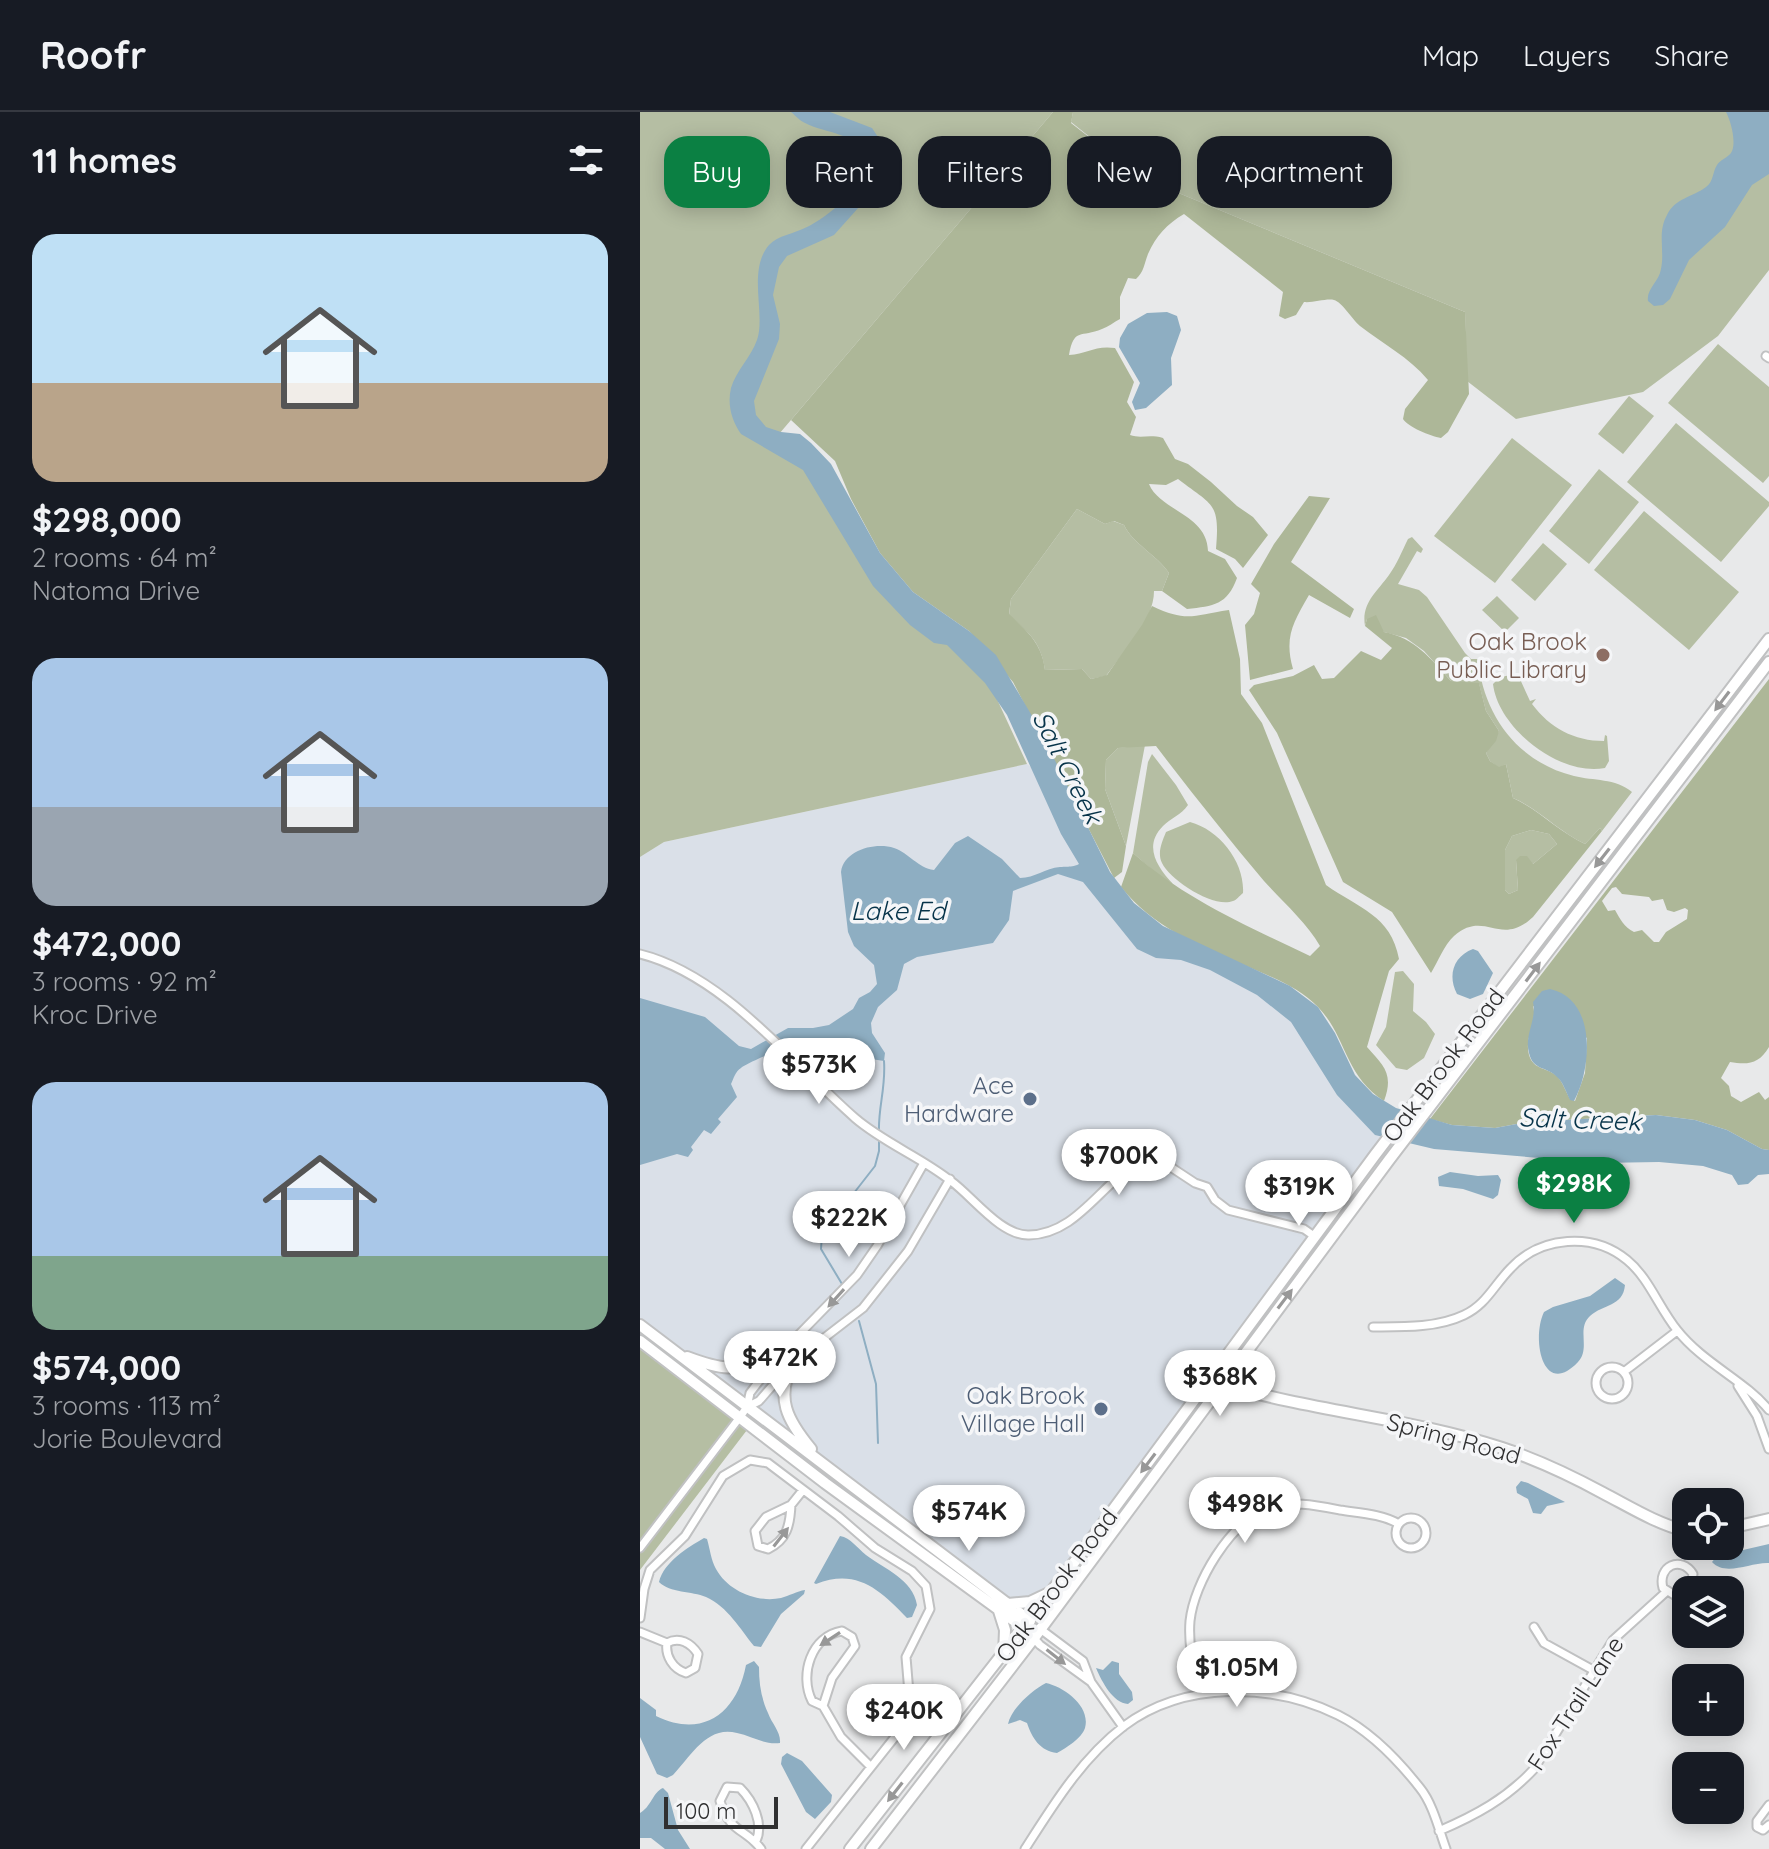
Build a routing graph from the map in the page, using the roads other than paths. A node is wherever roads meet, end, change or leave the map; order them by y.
1 (1769, 639) edge
2 (1769, 662) edge
3 (640, 954) edge
4 (924, 1163) junction
5 (950, 1179) junction
6 (1314, 1236) junction
7 (640, 1325) edge
8 (1373, 1327) dead end
9 (1677, 1331) junction
10 (640, 1341) edge
11 (679, 1354) junction
12 (774, 1361) junction
13 (793, 1362) junction
14 (1625, 1371) junction
15 (1211, 1378) junction
16 (1734, 1381) junction
17 (1222, 1384) junction
18 (1769, 1410) edge
19 (744, 1412) junction
20 (1769, 1449) edge
21 (822, 1463) junction
22 (803, 1490) junction
23 (791, 1505) junction
24 (884, 1518) junction
25 (1769, 1519) edge
26 (1399, 1524) junction
27 (1744, 1525) edge
28 (1672, 1528) edge
29 (640, 1548) edge
30 (1692, 1576) edge
31 (1053, 1591) junction
32 (1666, 1592) junction
33 (1672, 1594) edge
34 (1003, 1607) junction
35 (640, 1618) edge
36 (1027, 1624) junction
37 (1534, 1627) dead end
38 (640, 1632) edge
39 (1037, 1634) junction
40 (667, 1643) junction
41 (1004, 1655) junction
42 (1593, 1670) junction
43 (1091, 1682) junction
44 (1199, 1694) junction
45 (823, 1706) junction
46 (1123, 1727) junction
47 (871, 1767) junction
48 (1769, 1805) edge
49 (1769, 1825) edge
50 (1439, 1831) junction
51 (756, 1841) junction
52 (761, 1849) edge
53 (806, 1849) edge
54 (850, 1849) edge
55 (871, 1849) edge
56 (1025, 1849) edge
57 (1446, 1849) edge

1 -> 6 main road, Oak Brook Road
17 -> 2 main road, Oak Brook Road
3 - 4 street
4 - 5 street
4 -> 12 street
5 - 6 street
5 - 13 street
6 - 15 main road, Oak Brook Road
7 - 11 main road
8 - 9 street
9 - 14 street
9 - 16 street
10 - 19 main road
11 - 12 main road
11 - 19 main road
12 - 19 street
13 - 19 street
13 - 21 main road
14 - 14 street
15 - 17 street, Spring Road
15 -> 31 main road, Oak Brook Road
16 - 18 street
16 - 20 street
17 - 28 main road, Spring Road
17 - 39 main road, Oak Brook Road
19 - 21 main road
19 - 24 main road
19 - 29 street
21 - 24 main road
22 - 23 street
22 - 35 street
22 - 47 street
23 -> 23 street
24 - 34 main road
25 - 27 main road
26 - 26 street
26 - 44 street
30 - 32 street
31 - 34 main road
31 - 36 main road, Oak Brook Road
32 - 33 street
32 - 42 street, Fox Trail Lane
34 - 36 main road
34 - 41 main road
36 - 39 street
36 - 41 main road, Oak Brook Road
37 - 42 street
38 - 40 street
39 -> 43 street
39 - 43 street
39 - 55 main road, Oak Brook Road
40 - 40 street
41 -> 54 main road, Oak Brook Road
42 - 50 street, Fox Trail Lane
43 - 46 street
44 - 46 street
44 - 50 street
45 -> 45 street
45 - 47 street
46 - 56 street
47 - 53 street
48 - 49 street
50 - 57 street
51 - 51 street
51 - 52 street

